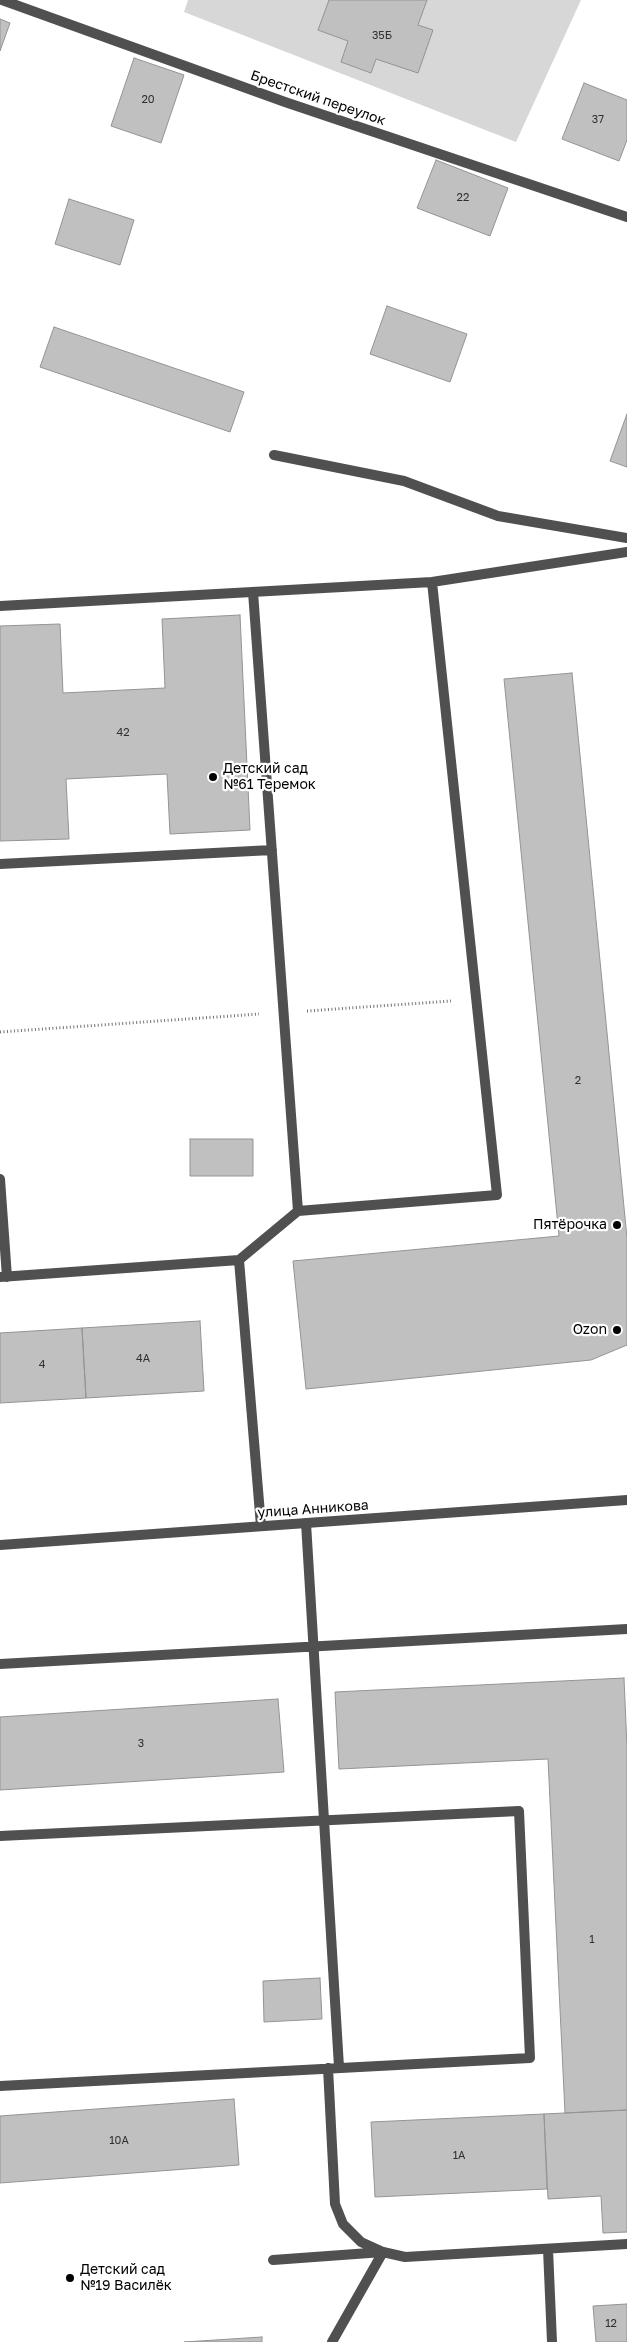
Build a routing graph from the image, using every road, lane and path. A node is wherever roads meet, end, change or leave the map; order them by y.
1 (2, 0) edge
2 (627, 217) edge
3 (274, 455) dead end
4 (627, 538) edge
5 (627, 552) edge
6 (432, 582) junction
7 (253, 592) junction
8 (0, 606) edge
9 (272, 850) junction
10 (0, 864) edge
11 (476, 1000) junction
12 (284, 1013) junction
13 (0, 1032) edge
14 (0, 1179) edge
15 (298, 1211) junction
16 (239, 1260) junction
17 (4, 1277) edge
18 (627, 1500) edge
19 (306, 1523) junction
20 (261, 1526) junction
21 (0, 1544) edge
22 (627, 1629) edge
23 (313, 1647) junction
24 (0, 1664) edge
25 (324, 1820) junction
26 (0, 1836) edge
27 (339, 2067) junction
28 (328, 2068) junction
29 (0, 2086) edge
30 (627, 2244) edge
31 (548, 2249) junction
32 (383, 2252) junction
33 (273, 2260) dead end
34 (332, 2342) edge
35 (552, 2342) edge

1 - 2 street, Брестский переулок
3 - 4 street
5 - 6 street
6 - 7 street
6 - 11 street
7 - 8 street
7 - 9 street
9 - 10 street
9 - 12 street
11 - 12 path
11 - 15 street
12 - 13 path
12 - 15 street
14 - 17 street
15 - 16 street
16 - 17 street
16 - 20 street
18 - 19 street, улица Анникова
19 - 20 street, улица Анникова
19 - 23 street
20 - 21 street, улица Анникова
22 - 23 street
23 - 24 street
23 - 25 street
25 - 26 street
25 - 27 street
25 - 27 street
27 - 28 street
28 - 29 street
28 - 32 street
30 - 31 street
31 - 32 street
31 - 35 street
32 - 33 street
32 - 34 street

